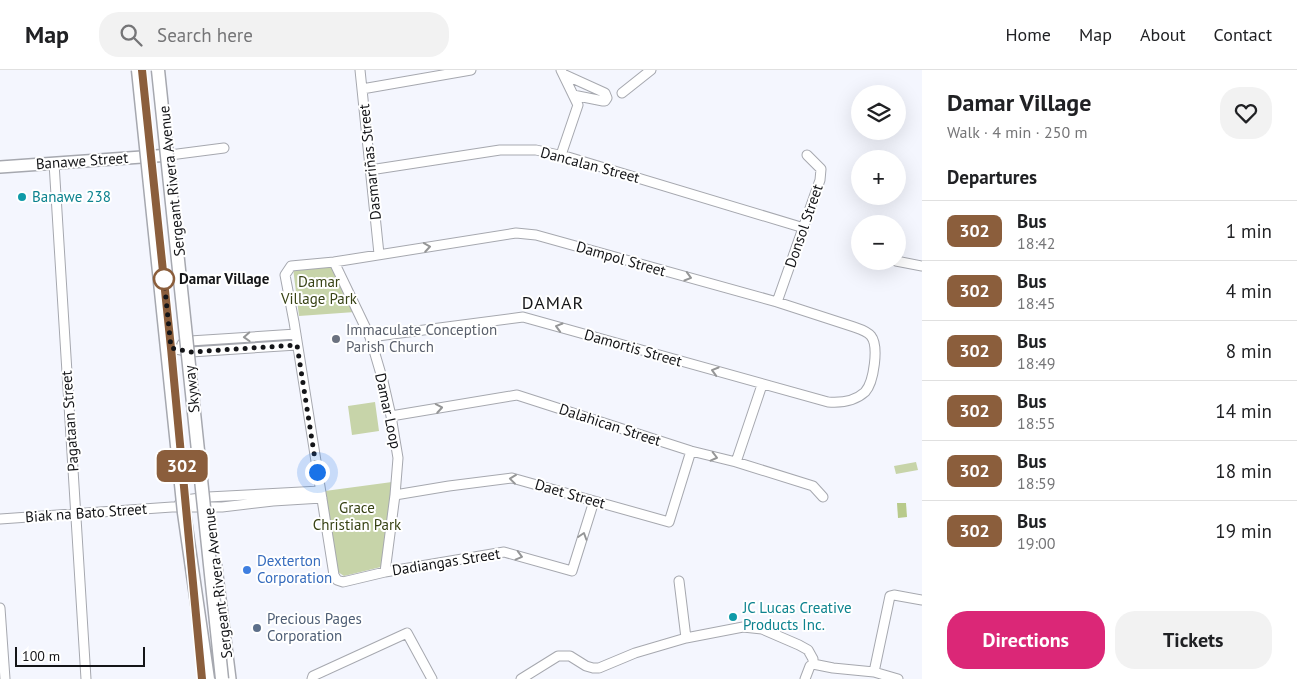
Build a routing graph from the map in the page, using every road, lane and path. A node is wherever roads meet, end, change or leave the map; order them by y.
1 (140, 70) edge
2 (159, 70) edge
3 (360, 70) edge
4 (471, 70) edge
5 (651, 70) edge
6 (562, 72) edge
7 (362, 88) junction
8 (622, 93) dead end
9 (573, 95) junction
10 (224, 148) dead end
11 (170, 155) junction
12 (561, 155) junction
13 (807, 155) dead end
14 (151, 156) junction
15 (54, 163) junction
16 (0, 166) edge
17 (370, 170) junction
18 (804, 228) junction
19 (379, 254) junction
20 (334, 262) junction
21 (906, 263) edge
22 (922, 266) edge
23 (777, 302) junction
24 (296, 334) junction
25 (370, 337) junction
26 (297, 345) junction
27 (191, 346) junction
28 (171, 348) junction
29 (874, 366) joint
30 (762, 384) junction
31 (391, 416) junction
32 (691, 451) junction
33 (736, 462) junction
34 (321, 494) junction
35 (395, 495) junction
36 (822, 497) dead end
37 (594, 501) junction
38 (209, 502) junction
39 (186, 504) junction
40 (75, 514) junction
41 (0, 519) edge
42 (385, 572) junction
43 (679, 581) dead end
44 (922, 600) edge
45 (0, 608) edge
46 (686, 638) junction
47 (813, 664) junction
48 (874, 672) junction
49 (3, 675) edge
50 (86, 679) edge
51 (202, 679) edge
52 (208, 679) edge
53 (222, 679) edge
54 (230, 679) edge
55 (312, 679) edge
56 (432, 679) edge
57 (521, 679) edge
58 (805, 679) edge
59 (898, 679) edge

1 - 14 main road, Sergeant Rivera Avenue
1 - 52 highway, Skyway, bridge
2 - 11 main road, Sergeant Rivera Avenue
2 - 53 highway, Skyway, bridge
3 - 7 street, Dasmariñas Street
4 - 7 street
5 - 8 street
6 - 9 street
6 - 9 street
7 - 17 street, Dasmariñas Street
9 - 12 street
10 - 11 street, Banawe Street
11 - 14 main road, Banawe Street
11 - 27 main road, Sergeant Rivera Avenue
12 - 17 street, Dancalan Street
12 - 18 street, Dancalan Street
13 - 18 street, Donsol Street
14 - 15 main road, Banawe Street
14 - 28 main road, Sergeant Rivera Avenue
15 - 16 main road, Banawe Street
15 - 40 street, Pagataan Street
17 - 19 street, Dasmariñas Street
18 - 23 street, Donsol Street
19 - 20 street, Dampol Street
19 -> 23 street, Dampol Street
20 - 24 street
20 - 25 street, Damar Loop
21 - 22 street
23 - 29 street, Dampol Street
24 - 26 street
24 -> 27 street
30 -> 25 street, Damortis Street
25 - 31 street, Damar Loop
26 - 27 street
26 - 34 street
27 - 28 street
27 - 38 main road, Sergeant Rivera Avenue
28 - 39 main road, Sergeant Rivera Avenue
29 - 30 street, Damortis Street
30 - 33 street
31 -> 32 street, Dalahican Street
31 - 35 street, Damar Loop
32 -> 33 street, Dalahican Street
32 - 37 street, Daet Street
33 - 36 street, Dalahican Street
34 - 38 street, Biak na Bato Street
34 - 42 street, Dadiangas Street
37 -> 35 street, Daet Street
35 - 42 street, Damar Loop
42 -> 37 street, Dadiangas Street
38 - 39 street, Biak na Bato Street
38 - 54 main road, Sergeant Rivera Avenue
39 - 40 street, Biak na Bato Street
39 - 51 main road, Sergeant Rivera Avenue
40 - 41 street, Biak na Bato Street
40 - 50 street, Pagataan Street
43 - 46 street
44 - 48 street
45 - 49 street
46 - 47 street
46 - 57 street
47 - 48 street
47 - 58 street
48 - 59 street
55 - 56 street

